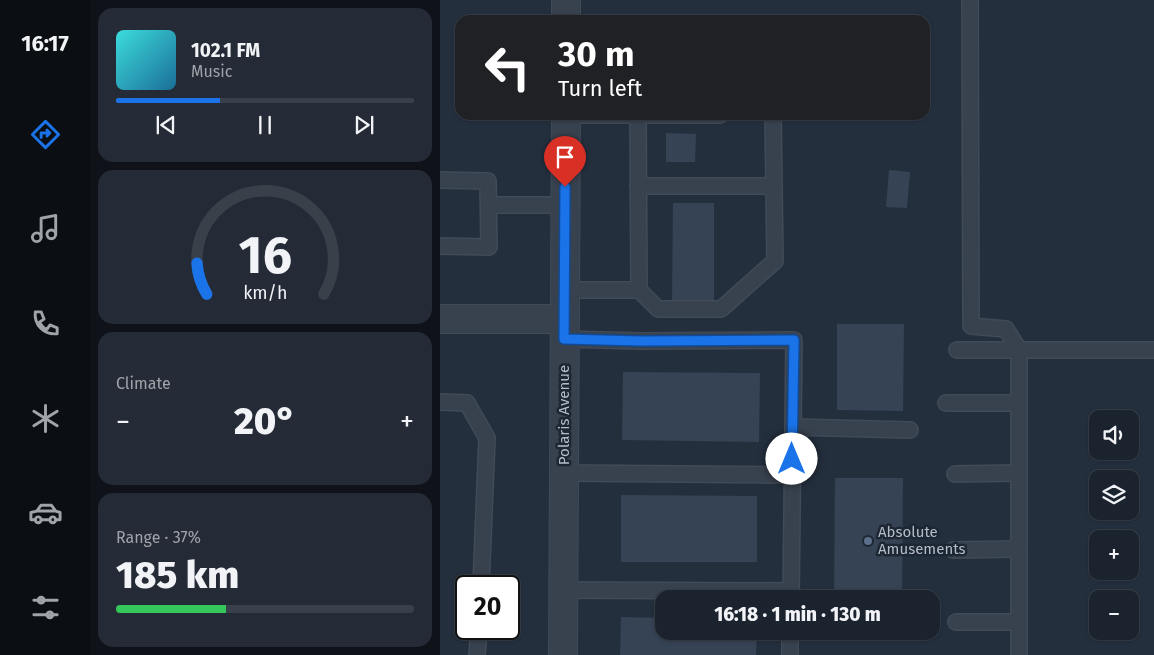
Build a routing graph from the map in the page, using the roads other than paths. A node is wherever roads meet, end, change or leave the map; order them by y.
1 (566, 0) edge
2 (970, 0) edge
3 (566, 15) edge
4 (566, 120) edge
5 (638, 120) edge
6 (773, 120) edge
7 (440, 180) edge
8 (638, 186) junction
9 (774, 186) junction
10 (490, 205) junction
11 (565, 206) junction
12 (440, 246) edge
13 (565, 290) junction
14 (639, 290) junction
15 (440, 319) edge
16 (564, 329) junction
17 (956, 350) dead end
18 (1019, 350) junction
19 (1154, 350) edge
20 (440, 402) edge
21 (946, 403) dead end
22 (1019, 403) junction
23 (792, 428) junction
24 (910, 430) dead end
25 (564, 473) junction
26 (1019, 473) junction
27 (955, 474) dead end
28 (792, 475) junction
29 (1019, 549) junction
30 (953, 550) dead end
31 (481, 575) edge
32 (563, 590) junction
33 (791, 590) edge
34 (655, 592) edge
35 (956, 622) dead end
36 (1019, 622) junction
37 (479, 640) edge
38 (790, 640) edge
39 (478, 655) edge
40 (563, 655) edge
41 (790, 655) edge
42 (1019, 655) edge

1 - 3 street
2 - 18 lane
4 - 11 street, Polaris Avenue
5 - 8 lane
6 - 9 lane
7 - 10 lane
8 - 9 lane
8 - 14 lane
9 - 14 lane
10 - 11 lane
10 - 12 lane
11 - 13 street, Polaris Avenue
13 - 14 lane
13 - 16 street, Polaris Avenue
15 - 16 street
16 - 23 lane
16 - 25 street, Polaris Avenue
17 - 18 lane
18 - 19 lane
18 - 22 lane
20 - 31 lane
21 - 22 lane
22 - 26 lane
23 - 24 lane
23 - 28 lane
25 - 28 lane
25 - 32 street, Polaris Avenue
26 - 27 lane
26 - 29 lane
28 - 33 lane
29 - 30 lane
29 - 36 lane
32 - 34 lane
32 - 40 street, Polaris Avenue
35 - 36 lane
36 - 42 lane
37 - 39 lane
38 - 41 lane

